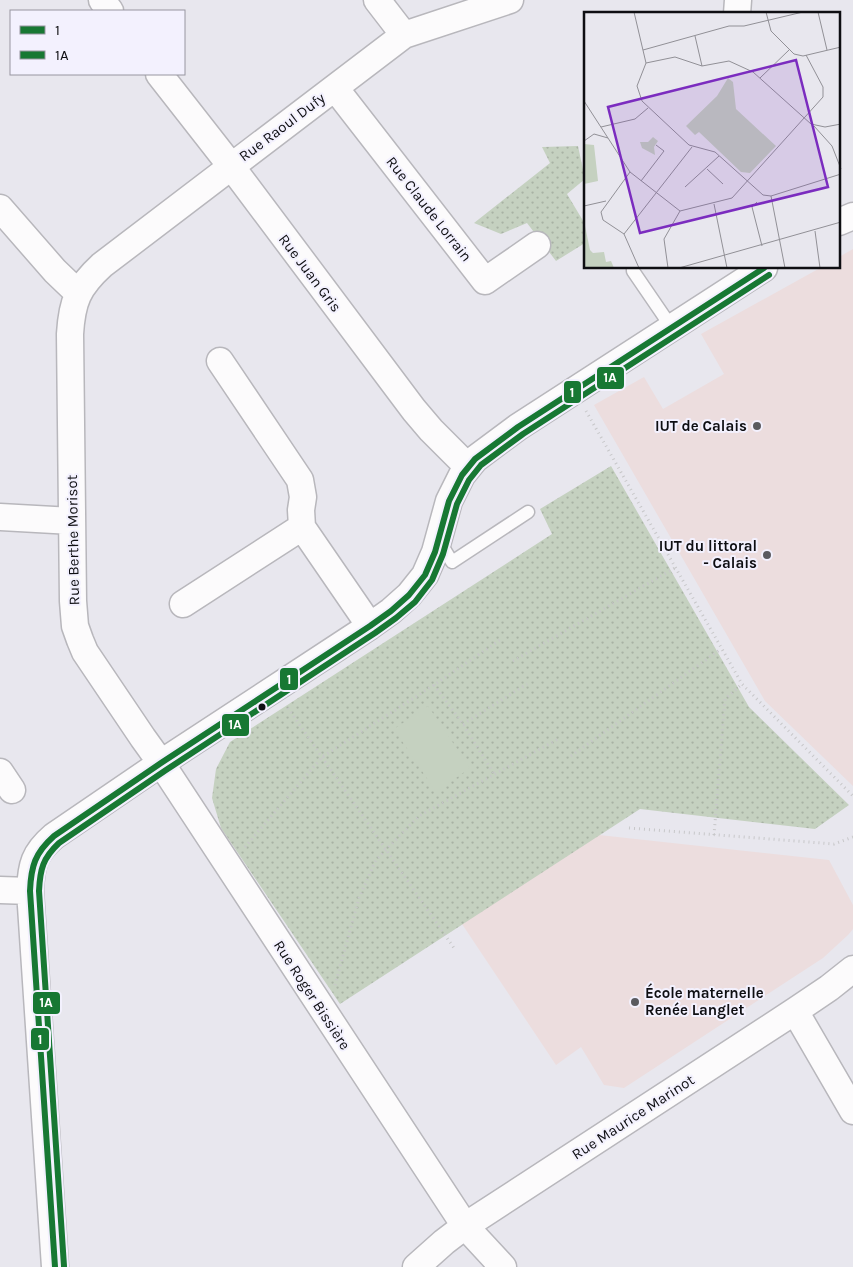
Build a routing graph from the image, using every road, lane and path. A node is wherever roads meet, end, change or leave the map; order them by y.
1 (377, 0) edge
2 (510, 0) edge
3 (404, 35) junction
4 (160, 75) edge
5 (335, 88) junction
6 (231, 166) junction
7 (0, 208) edge
8 (853, 216) edge
9 (840, 222) edge
10 (537, 245) dead end
11 (634, 269) edge
12 (762, 269) edge
13 (78, 293) junction
14 (672, 328) junction
15 (220, 361) dead end
16 (574, 391) junction
17 (468, 467) junction
18 (528, 512) dead end
19 (0, 517) edge
20 (72, 520) junction
21 (302, 527) junction
22 (438, 539) junction
23 (675, 568) junction
24 (183, 604) dead end
25 (370, 626) junction
26 (500, 640) dead end
27 (722, 649) junction
28 (513, 661) dead end
29 (434, 684) junction
30 (527, 684) dead end
31 (742, 684) junction
32 (275, 688) junction
33 (463, 724) junction
34 (560, 738) dead end
35 (571, 756) dead end
36 (322, 757) junction
37 (161, 763) junction
38 (494, 774) junction
39 (853, 796) edge
40 (629, 828) dead end
41 (714, 835) junction
42 (853, 837) edge
43 (386, 849) junction
44 (228, 866) junction
45 (0, 890) edge
46 (30, 891) junction
47 (454, 948) dead end
48 (853, 969) edge
49 (795, 1011) junction
50 (326, 1017) junction
51 (853, 1111) edge
52 (464, 1226) junction
53 (55, 1267) edge
54 (416, 1267) edge
55 (503, 1267) edge

1 - 3 street
2 - 3 street, Rue Raoul Dufy
3 - 5 street, Rue Raoul Dufy
4 - 6 street, Rue Juan Gris
5 - 6 street, Rue Raoul Dufy
5 - 10 street, Rue Claude Lorrain
6 - 13 street, Rue Raoul Dufy
6 - 17 street, Rue Juan Gris
7 - 13 street
8 - 9 street
11 - 14 lane
12 - 14 street
13 - 20 street, Rue Berthe Morisot
14 - 16 street
15 - 21 street
16 - 17 street
16 - 23 path
17 - 22 street
18 - 22 lane
19 - 20 street
20 - 37 street, Rue Berthe Morisot
21 - 24 street
21 - 25 street
22 - 25 street
23 - 27 path
23 - 28 path
25 - 32 street
26 - 29 path
27 - 31 path
27 - 35 path
29 - 33 path
29 - 36 path
30 - 33 path
31 - 39 path
31 - 41 path
32 - 36 path
32 - 37 street
33 - 38 path
34 - 38 path
36 - 43 path
36 - 44 path
37 - 44 street, Rue Roger Bissière
37 - 46 street
38 - 43 path
40 - 41 path
41 - 42 path
43 - 47 path
43 - 50 path
44 - 50 street, Rue Roger Bissière
45 - 46 street
46 - 53 street
48 - 49 street, Rue Maurice Marinot
49 - 51 street
49 - 52 street, Rue Maurice Marinot
50 - 52 street, Rue Roger Bissière
52 - 54 street, Rue Maurice Marinot
52 - 55 street, Rue Roger Bissière

